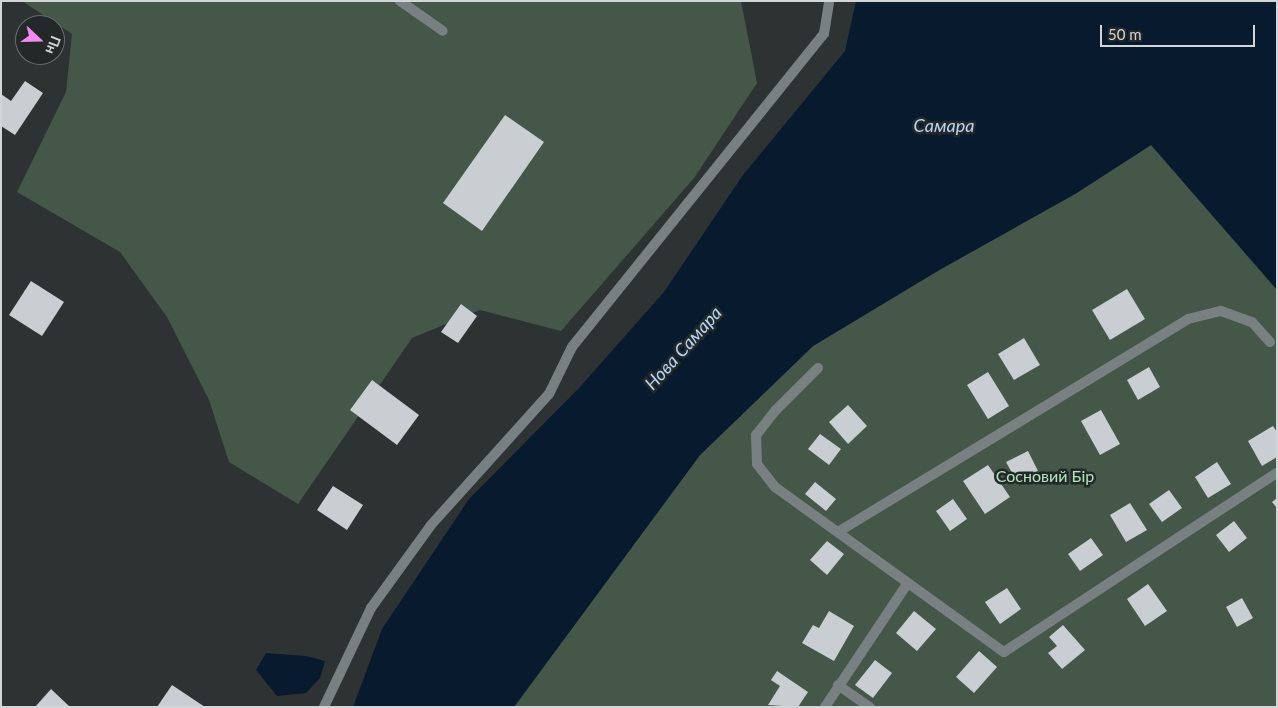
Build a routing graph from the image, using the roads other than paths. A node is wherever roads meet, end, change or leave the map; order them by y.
1 (400, 1) edge
2 (829, 1) edge
3 (443, 31) dead end
4 (1270, 342) dead end
5 (818, 368) dead end
6 (1277, 473) edge
7 (838, 532) junction
8 (907, 584) junction
9 (838, 686) junction
10 (324, 707) edge
11 (825, 707) edge
12 (870, 707) edge

1 - 3 street
2 - 10 street
4 - 7 street
5 - 7 street
6 - 8 street
7 - 8 street
8 - 9 street
9 - 11 street
9 - 12 street

